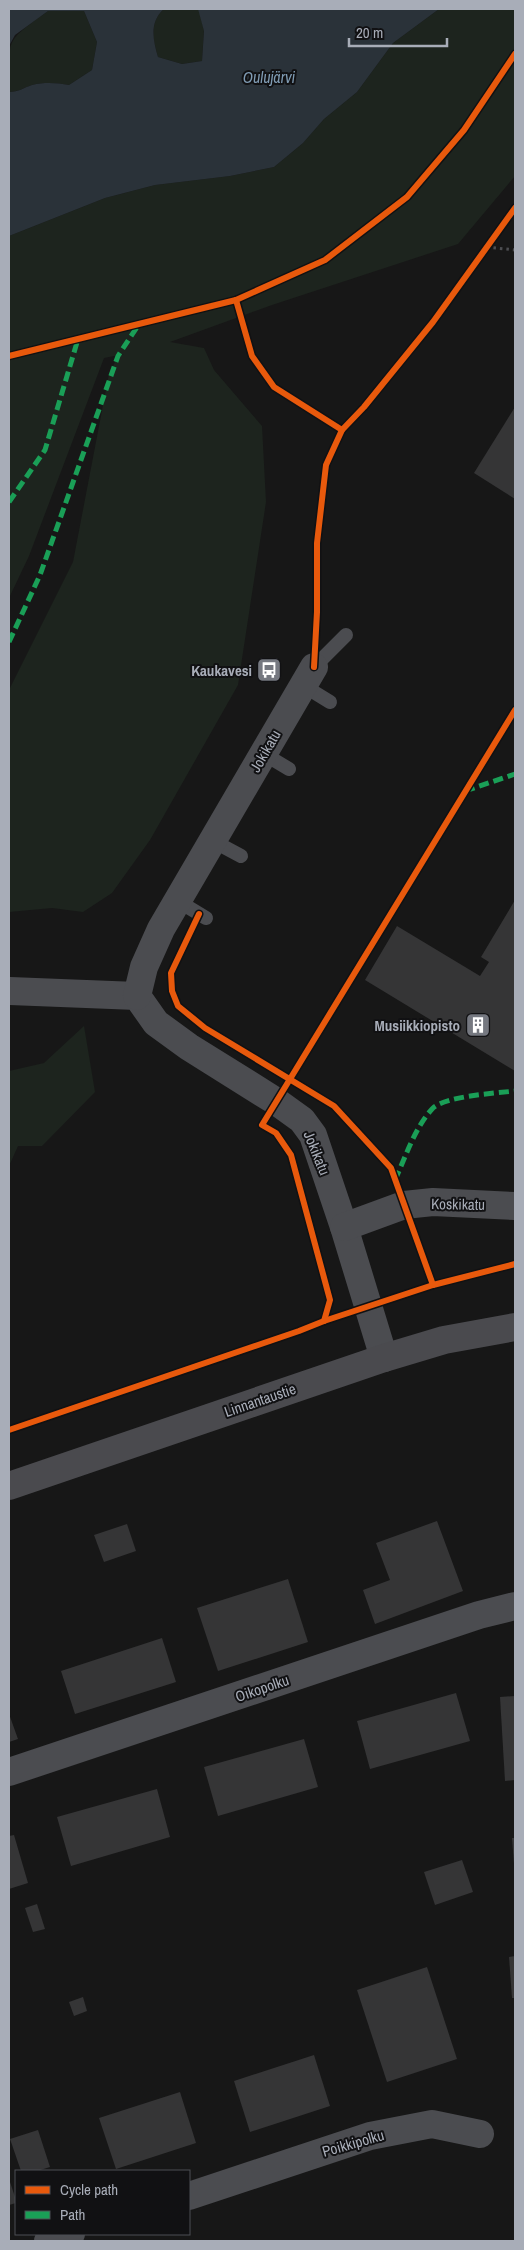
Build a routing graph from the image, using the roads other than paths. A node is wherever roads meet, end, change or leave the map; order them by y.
1 (346, 635) dead end
2 (309, 676) junction
3 (330, 702) dead end
4 (264, 754) junction
5 (289, 769) dead end
6 (213, 841) junction
7 (241, 856) dead end
8 (178, 901) junction
9 (206, 918) dead end
10 (10, 991) dead end
11 (137, 996) junction
12 (515, 1206) edge
13 (344, 1227) junction
14 (515, 1327) edge
15 (384, 1358) junction
16 (9, 1486) edge
17 (515, 1606) edge
18 (9, 1772) edge
19 (480, 2134) dead end
20 (190, 2196) edge
21 (68, 2235) edge
22 (48, 2241) edge

1 - 2 lane
2 - 3 lane
2 - 4 street, Jokikatu
4 - 5 lane
4 - 6 street, Jokikatu
6 - 7 lane
6 - 8 street, Jokikatu
8 - 9 lane
8 - 11 street, Jokikatu
10 - 11 street
11 - 13 street, Jokikatu
12 - 13 street, Koskikatu
13 - 15 street, Jokikatu
14 - 15 street, Linnantaustie
15 - 16 street, Linnantaustie
17 - 18 street, Oikopolku
19 - 20 street, Poikkipolku
21 - 22 street

